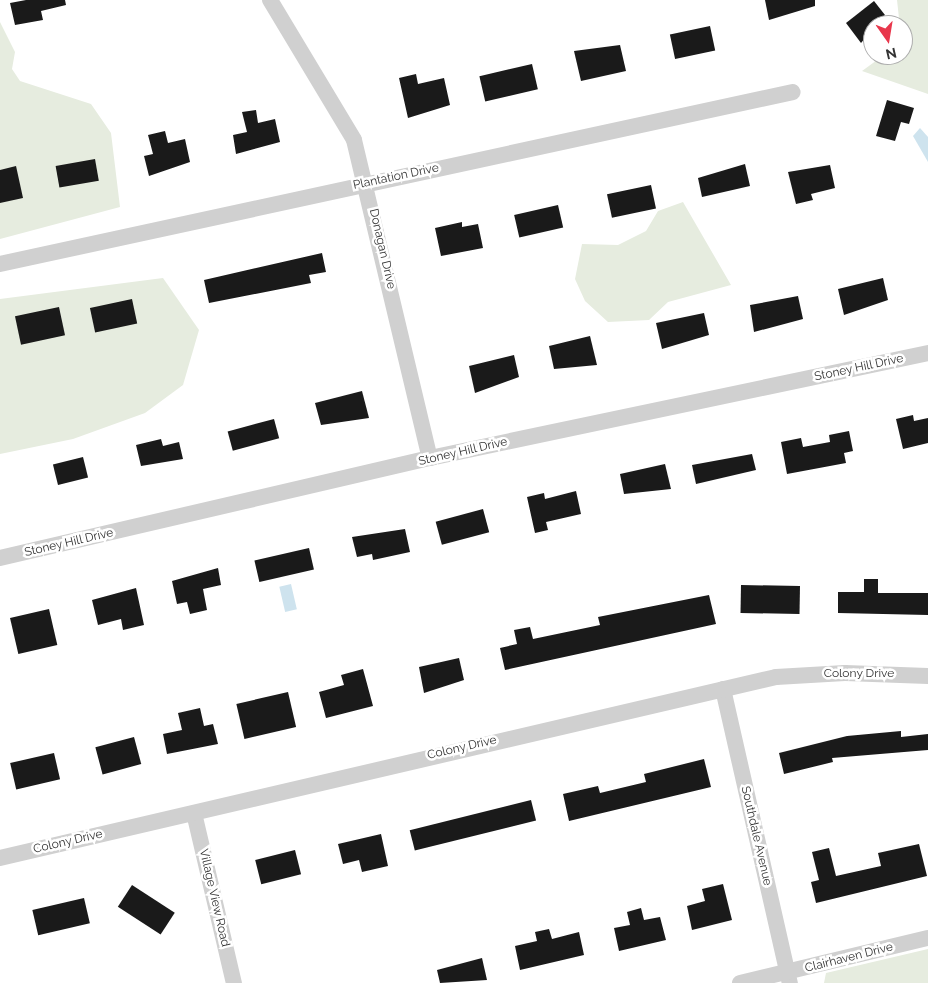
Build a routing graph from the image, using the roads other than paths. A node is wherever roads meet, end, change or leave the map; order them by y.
1 (270, 0) edge
2 (793, 92) dead end
3 (366, 184) junction
4 (0, 264) edge
5 (928, 353) edge
6 (430, 458) junction
7 (0, 558) edge
8 (928, 676) edge
9 (723, 689) junction
10 (194, 812) junction
11 (0, 858) edge
12 (928, 938) edge
13 (788, 978) edge
14 (234, 983) edge
15 (740, 983) edge

1 - 3 street, Donagan Drive
2 - 3 street, Plantation Drive
3 - 4 street, Plantation Drive
3 - 6 street, Donagan Drive
5 - 6 street, Stoney Hill Drive
6 - 7 street, Stoney Hill Drive
8 - 9 street, Colony Drive
9 - 10 street, Colony Drive
9 - 13 street, Southdale Avenue
10 - 11 street, Colony Drive
10 - 14 street, Village View Road
12 - 13 street, Clairhaven Drive
13 - 15 street, Clairhaven Drive

